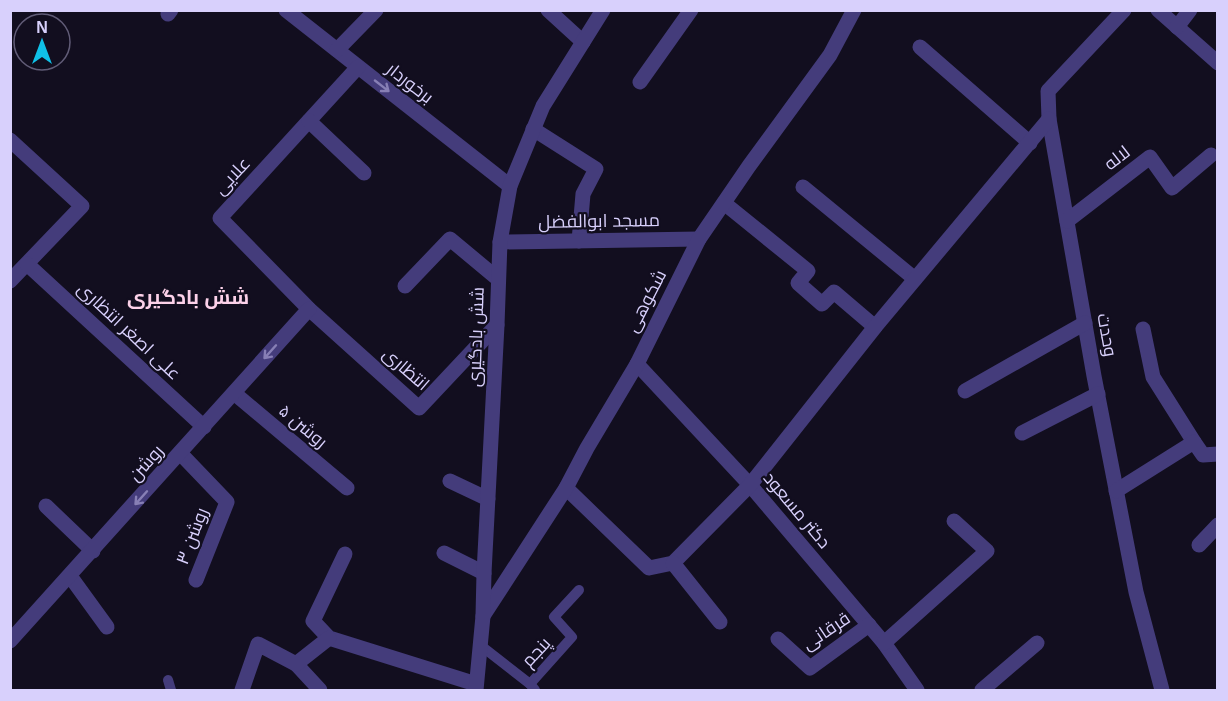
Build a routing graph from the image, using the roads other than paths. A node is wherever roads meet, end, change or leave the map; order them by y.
1 (286, 10) edge
2 (376, 10) edge
3 (548, 10) edge
4 (603, 10) edge
5 (691, 10) edge
6 (854, 10) edge
7 (1124, 10) edge
8 (1158, 10) edge
9 (1190, 10) edge
10 (1177, 27) junction
11 (583, 42) junction
12 (920, 46) dead end
13 (337, 50) junction
14 (1218, 63) edge
15 (358, 67) junction
16 (640, 82) dead end
17 (1049, 119) junction
18 (309, 121) junction
19 (533, 129) junction
20 (10, 140) edge
21 (1030, 143) junction
22 (1211, 155) dead end
23 (364, 173) dead end
24 (510, 186) junction
25 (803, 187) dead end
26 (724, 203) junction
27 (1067, 221) junction
28 (699, 239) junction
29 (579, 241) junction
30 (500, 242) junction
31 (27, 264) junction
32 (498, 279) junction
33 (915, 279) junction
34 (10, 281) edge
35 (405, 286) dead end
36 (309, 309) junction
37 (1085, 323) junction
38 (497, 325) junction
39 (875, 327) junction
40 (1143, 329) dead end
41 (637, 364) junction
42 (965, 391) dead end
43 (234, 393) junction
44 (1098, 394) junction
45 (204, 427) junction
46 (1022, 433) dead end
47 (1194, 442) junction
48 (180, 453) junction
49 (1218, 454) edge
50 (450, 481) dead end
51 (750, 485) junction
52 (347, 488) dead end
53 (567, 488) junction
54 (1116, 490) junction
55 (488, 499) junction
56 (46, 506) dead end
57 (954, 521) dead end
58 (1218, 525) edge
59 (1199, 545) dead end
60 (93, 551) junction
61 (444, 553) dead end
62 (345, 554) dead end
63 (673, 563) junction
64 (484, 573) junction
65 (70, 576) junction
66 (196, 580) dead end
67 (579, 590) dead end
68 (483, 616) junction
69 (720, 622) dead end
70 (869, 625) junction
71 (107, 627) dead end
72 (329, 638) junction
73 (778, 639) dead end
74 (10, 641) edge
75 (884, 643) junction
76 (1037, 643) dead end
77 (480, 645) junction
78 (296, 664) junction
79 (476, 687) edge
80 (532, 687) edge
81 (242, 690) edge
82 (320, 690) edge
83 (917, 690) edge
84 (982, 690) edge
85 (1162, 690) edge

1 - 13 street, برخوردار
2 - 13 street
3 - 11 street
4 - 11 street, شش بادگیری
5 - 16 street
6 - 26 street, شکوهی
7 - 17 street, وحدت
8 - 10 street
9 - 10 street
10 - 14 street
11 - 19 street, شش بادگیری
12 - 21 street
13 - 15 street, برخوردار
15 - 18 street, علایی
15 -> 24 street, برخوردار
17 - 21 street
17 - 27 street, وحدت
18 - 23 street
18 - 36 street, علایی
19 - 24 street, شش بادگیری
19 - 29 street
20 - 31 street
21 - 33 street
22 - 27 street, لاله
24 - 30 street, شش بادگیری
25 - 33 street
26 - 28 street, شکوهی
26 - 39 street
27 - 37 street, وحدت
28 - 29 street, مسجد ابوالفضل
28 - 41 street, شکوهی
29 - 30 street, مسجد ابوالفضل
30 - 32 street, شش بادگیری
31 - 34 street
31 - 45 street, علی اصغر انتظاری
32 - 35 street
32 - 38 street, شش بادگیری
33 - 39 street
36 - 38 street, انتظاری
36 -> 43 street, روشن
37 - 42 street
37 - 44 street, وحدت
38 - 55 street, شش بادگیری
39 - 51 street
40 - 47 street
41 - 51 street, دکتر مسعود
41 - 53 street, شکوهی
43 - 45 street, روشن
43 - 52 street, روشن ۵
44 - 46 street
44 - 54 street, وحدت
45 - 48 street, روشن
47 - 49 street
47 - 54 street
48 -> 60 street, روشن
48 - 66 street, روشن ۳
50 - 55 street
51 - 63 street
51 - 70 street, دکتر مسعود
53 - 63 street
53 - 68 street, شکوهی
54 - 85 street, وحدت
55 - 64 street, شش بادگیری
56 - 60 street
57 - 75 street
58 - 59 street
60 - 65 street, روشن
61 - 64 street
62 - 72 street
63 - 69 street
64 - 68 street, شش بادگیری
65 - 71 street
65 - 74 street, روشن
67 - 80 lane, پنجم
68 - 77 street, شش بادگیری
70 - 73 street, قرقانی
70 - 75 street, دکتر مسعود
72 - 78 street
72 - 79 street
75 - 83 street, دکتر مسعود
76 - 84 street
77 - 79 street, شش بادگیری
77 - 80 lane
78 - 81 street
78 - 82 street

